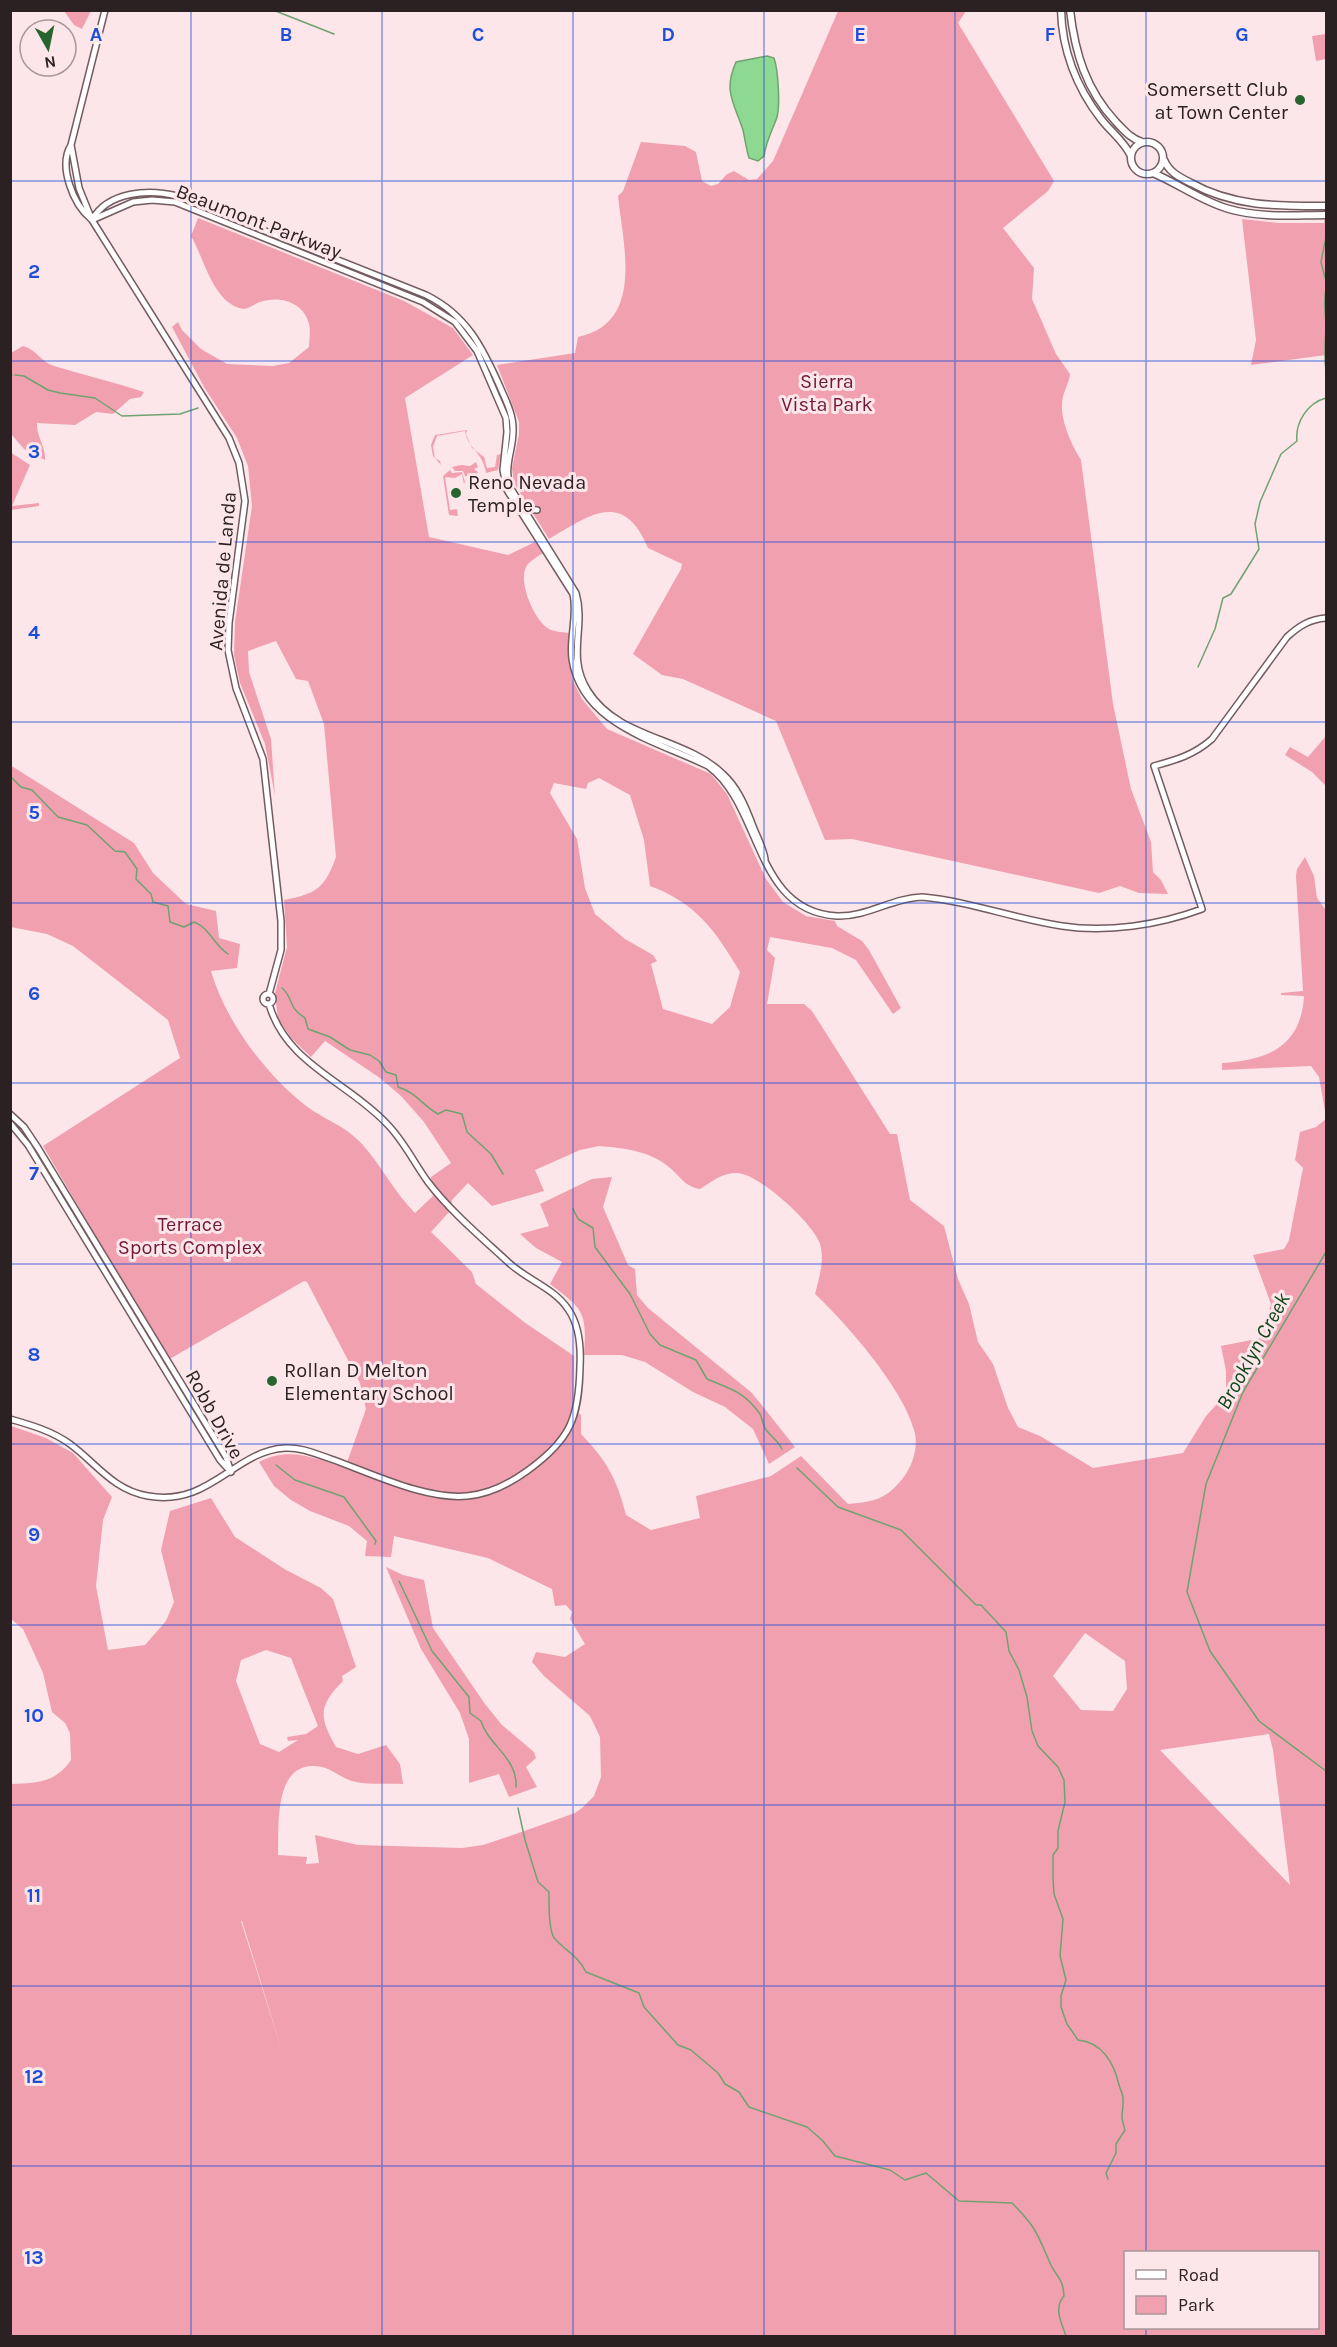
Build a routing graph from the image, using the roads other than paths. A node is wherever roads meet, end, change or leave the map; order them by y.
1 (105, 10) edge
2 (1061, 10) edge
3 (1070, 10) edge
4 (1142, 142) junction
5 (1131, 156) junction
6 (1164, 160) junction
7 (1153, 173) junction
8 (1326, 206) edge
9 (1326, 215) edge
10 (92, 220) junction
11 (524, 509) junction
12 (537, 510) dead end
13 (1326, 618) edge
14 (765, 861) junction
15 (10, 1114) edge
16 (10, 1123) edge
17 (10, 1419) edge
18 (231, 1473) junction

1 - 10 street, Avenida de Landa
2 - 5 main road
3 - 4 main road
4 - 5 main road
4 - 6 main road
5 - 7 main road
6 - 7 main road
6 - 8 main road
7 - 9 main road
10 - 11 street, Beaumont Parkway
10 - 14 street, Beaumont Parkway
10 - 18 street, Avenida de Landa
11 - 12 street
11 - 14 street, Beaumont Parkway
13 - 14 street, Beaumont Parkway
15 - 18 street, Robb Drive
16 - 18 street, Robb Drive
17 - 18 street, Avenida de Landa

